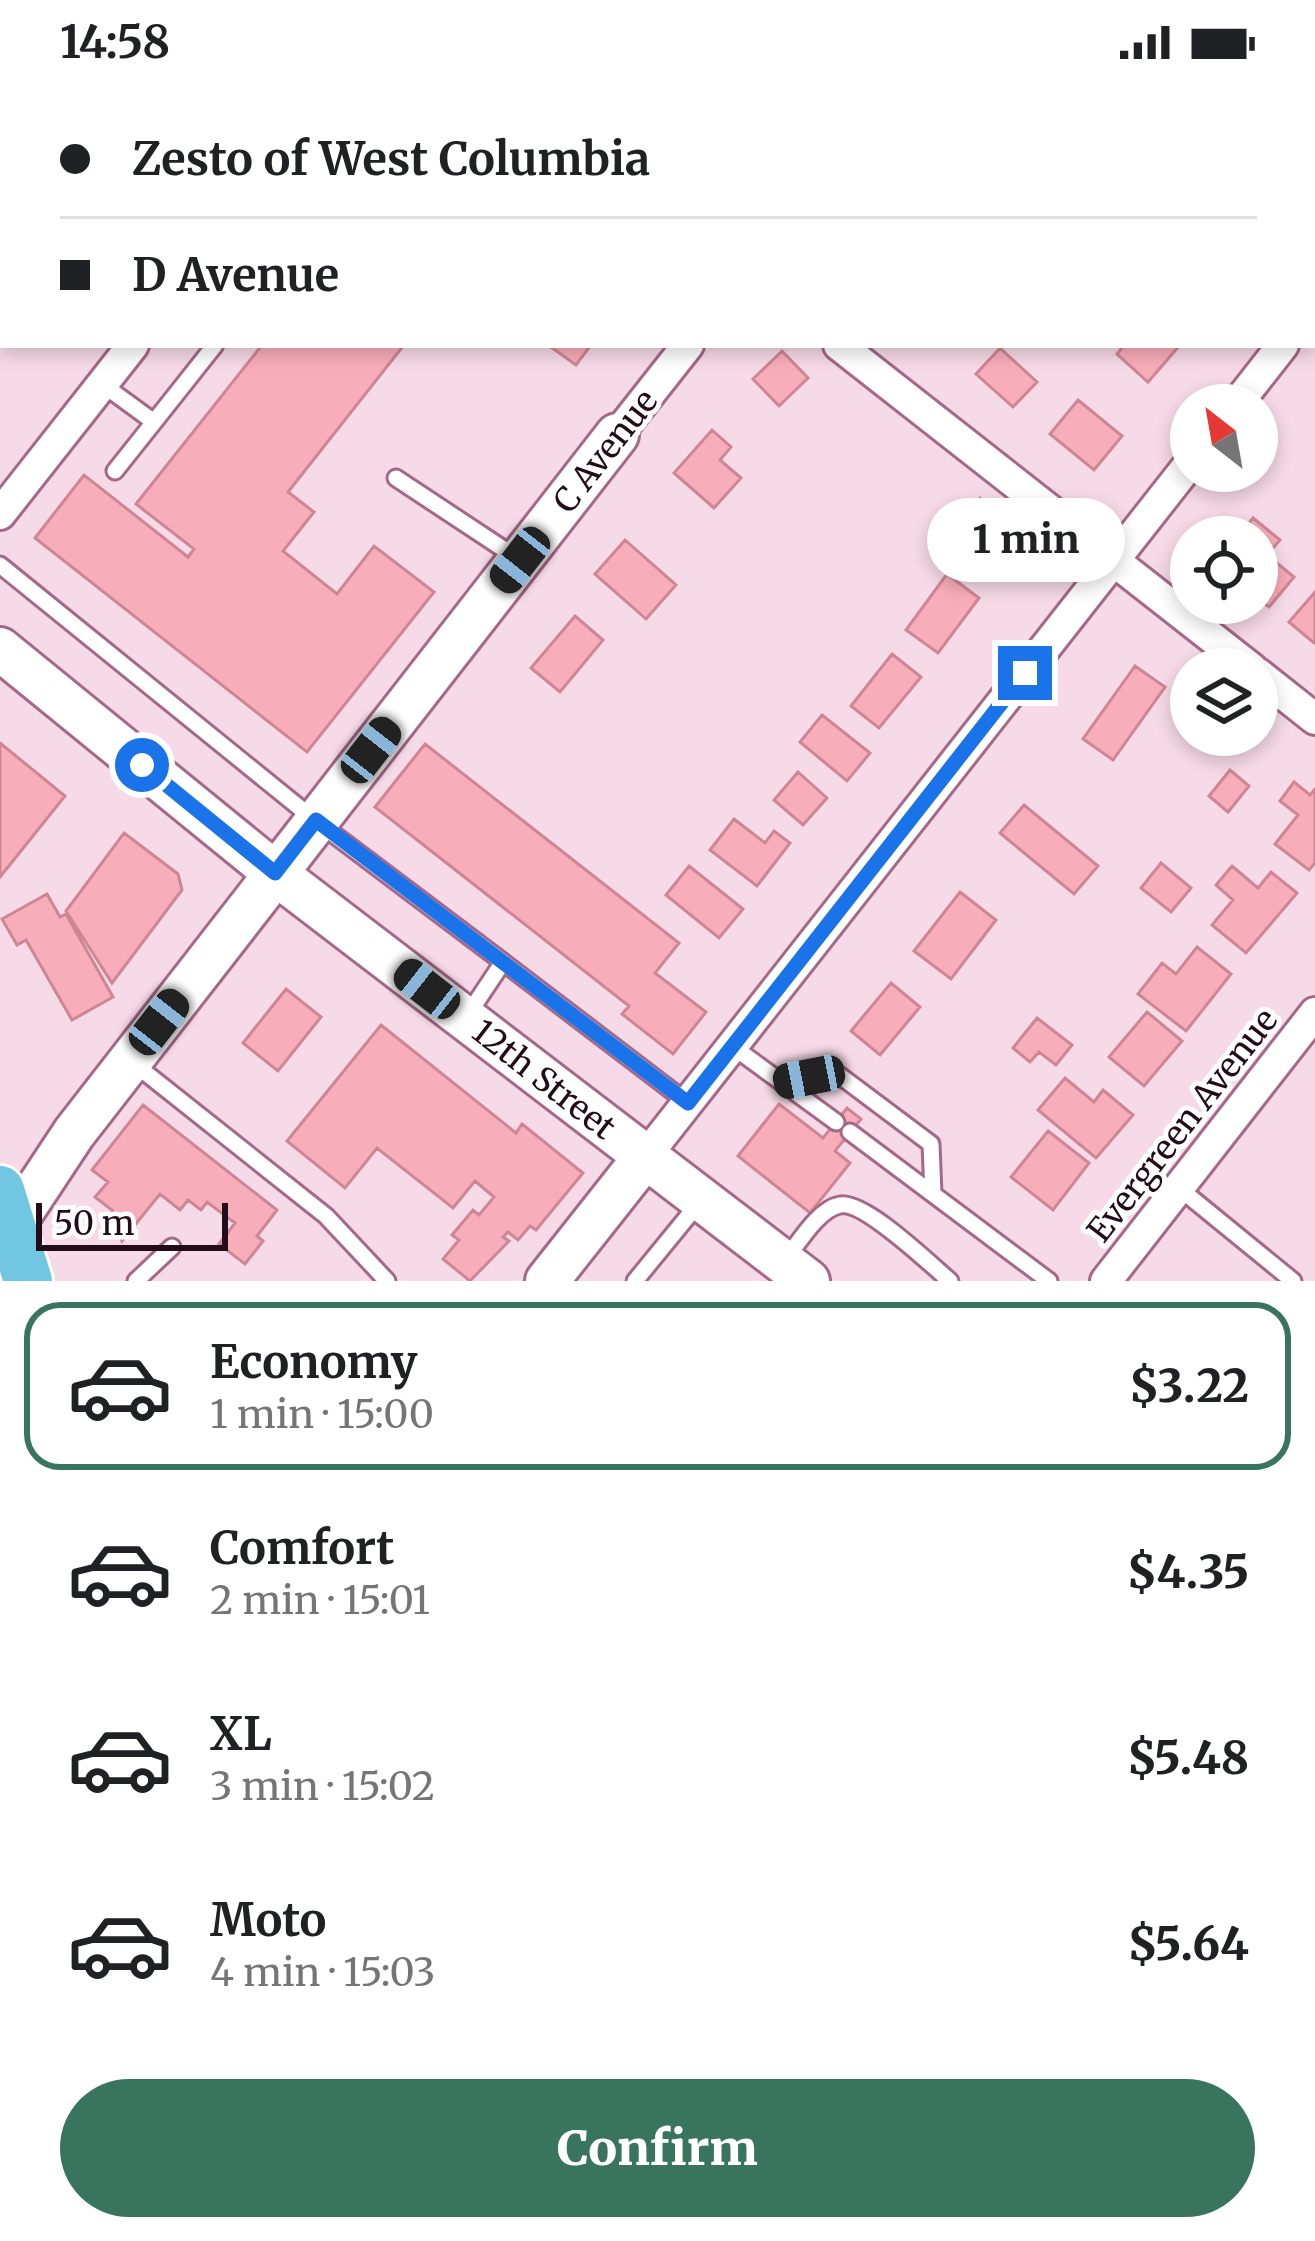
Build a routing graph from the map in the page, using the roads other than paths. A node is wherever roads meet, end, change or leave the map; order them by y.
1 (131, 348) edge
2 (213, 348) edge
3 (686, 348) edge
4 (843, 348) edge
5 (1281, 348) edge
6 (102, 384) junction
7 (1252, 384) edge
8 (154, 422) junction
9 (617, 435) joint
10 (116, 471) dead end
11 (396, 478) dead end
12 (1170, 489) edge
13 (0, 514) edge
14 (520, 560) junction
15 (1114, 561) junction
16 (0, 565) edge
17 (1225, 648) edge
18 (0, 650) edge
19 (1278, 689) edge
20 (1315, 718) edge
21 (316, 820) junction
22 (275, 873) junction
23 (503, 962) junction
24 (1315, 1013) edge
25 (465, 1018) junction
26 (732, 1046) junction
27 (130, 1060) junction
28 (782, 1083) junction
29 (688, 1103) junction
30 (646, 1157) junction
31 (1179, 1188) junction
32 (933, 1195) junction
33 (701, 1200) junction
34 (4, 1222) edge
35 (172, 1247) dead end
36 (796, 1272) edge
37 (28, 1281) edge
38 (136, 1281) edge
39 (387, 1281) edge
40 (547, 1281) edge
41 (635, 1281) edge
42 (950, 1281) edge
43 (1049, 1281) edge
44 (1106, 1281) edge
45 (1293, 1281) edge

1 - 6 street
2 - 8 lane
3 - 9 street, C Avenue
4 - 15 street
5 - 7 street
6 - 8 lane
6 - 13 street
8 - 10 lane
9 - 14 main road, C Avenue
11 - 14 lane
12 - 15 street
14 - 21 main road, C Avenue
15 - 17 street
15 - 26 street
16 - 21 lane
18 - 22 main road, 12th Street
19 - 20 street
21 - 22 main road, C Avenue
21 - 23 lane
22 - 25 main road, 12th Street
22 - 27 main road, C Avenue
23 - 25 lane
23 - 29 lane
24 - 31 street, Evergreen Avenue
25 - 30 main road, 12th Street
26 - 28 lane
26 - 29 street
27 - 34 main road, C Avenue
27 - 39 lane
28 - 32 lane
28 - 32 lane
29 - 30 street
30 - 33 main road, 12th Street
30 - 40 main road
31 - 44 street, Evergreen Avenue
31 - 45 lane
32 - 43 lane
33 - 36 main road, 12th Street
33 - 41 lane
34 - 37 main road
35 - 38 lane
36 - 42 lane

